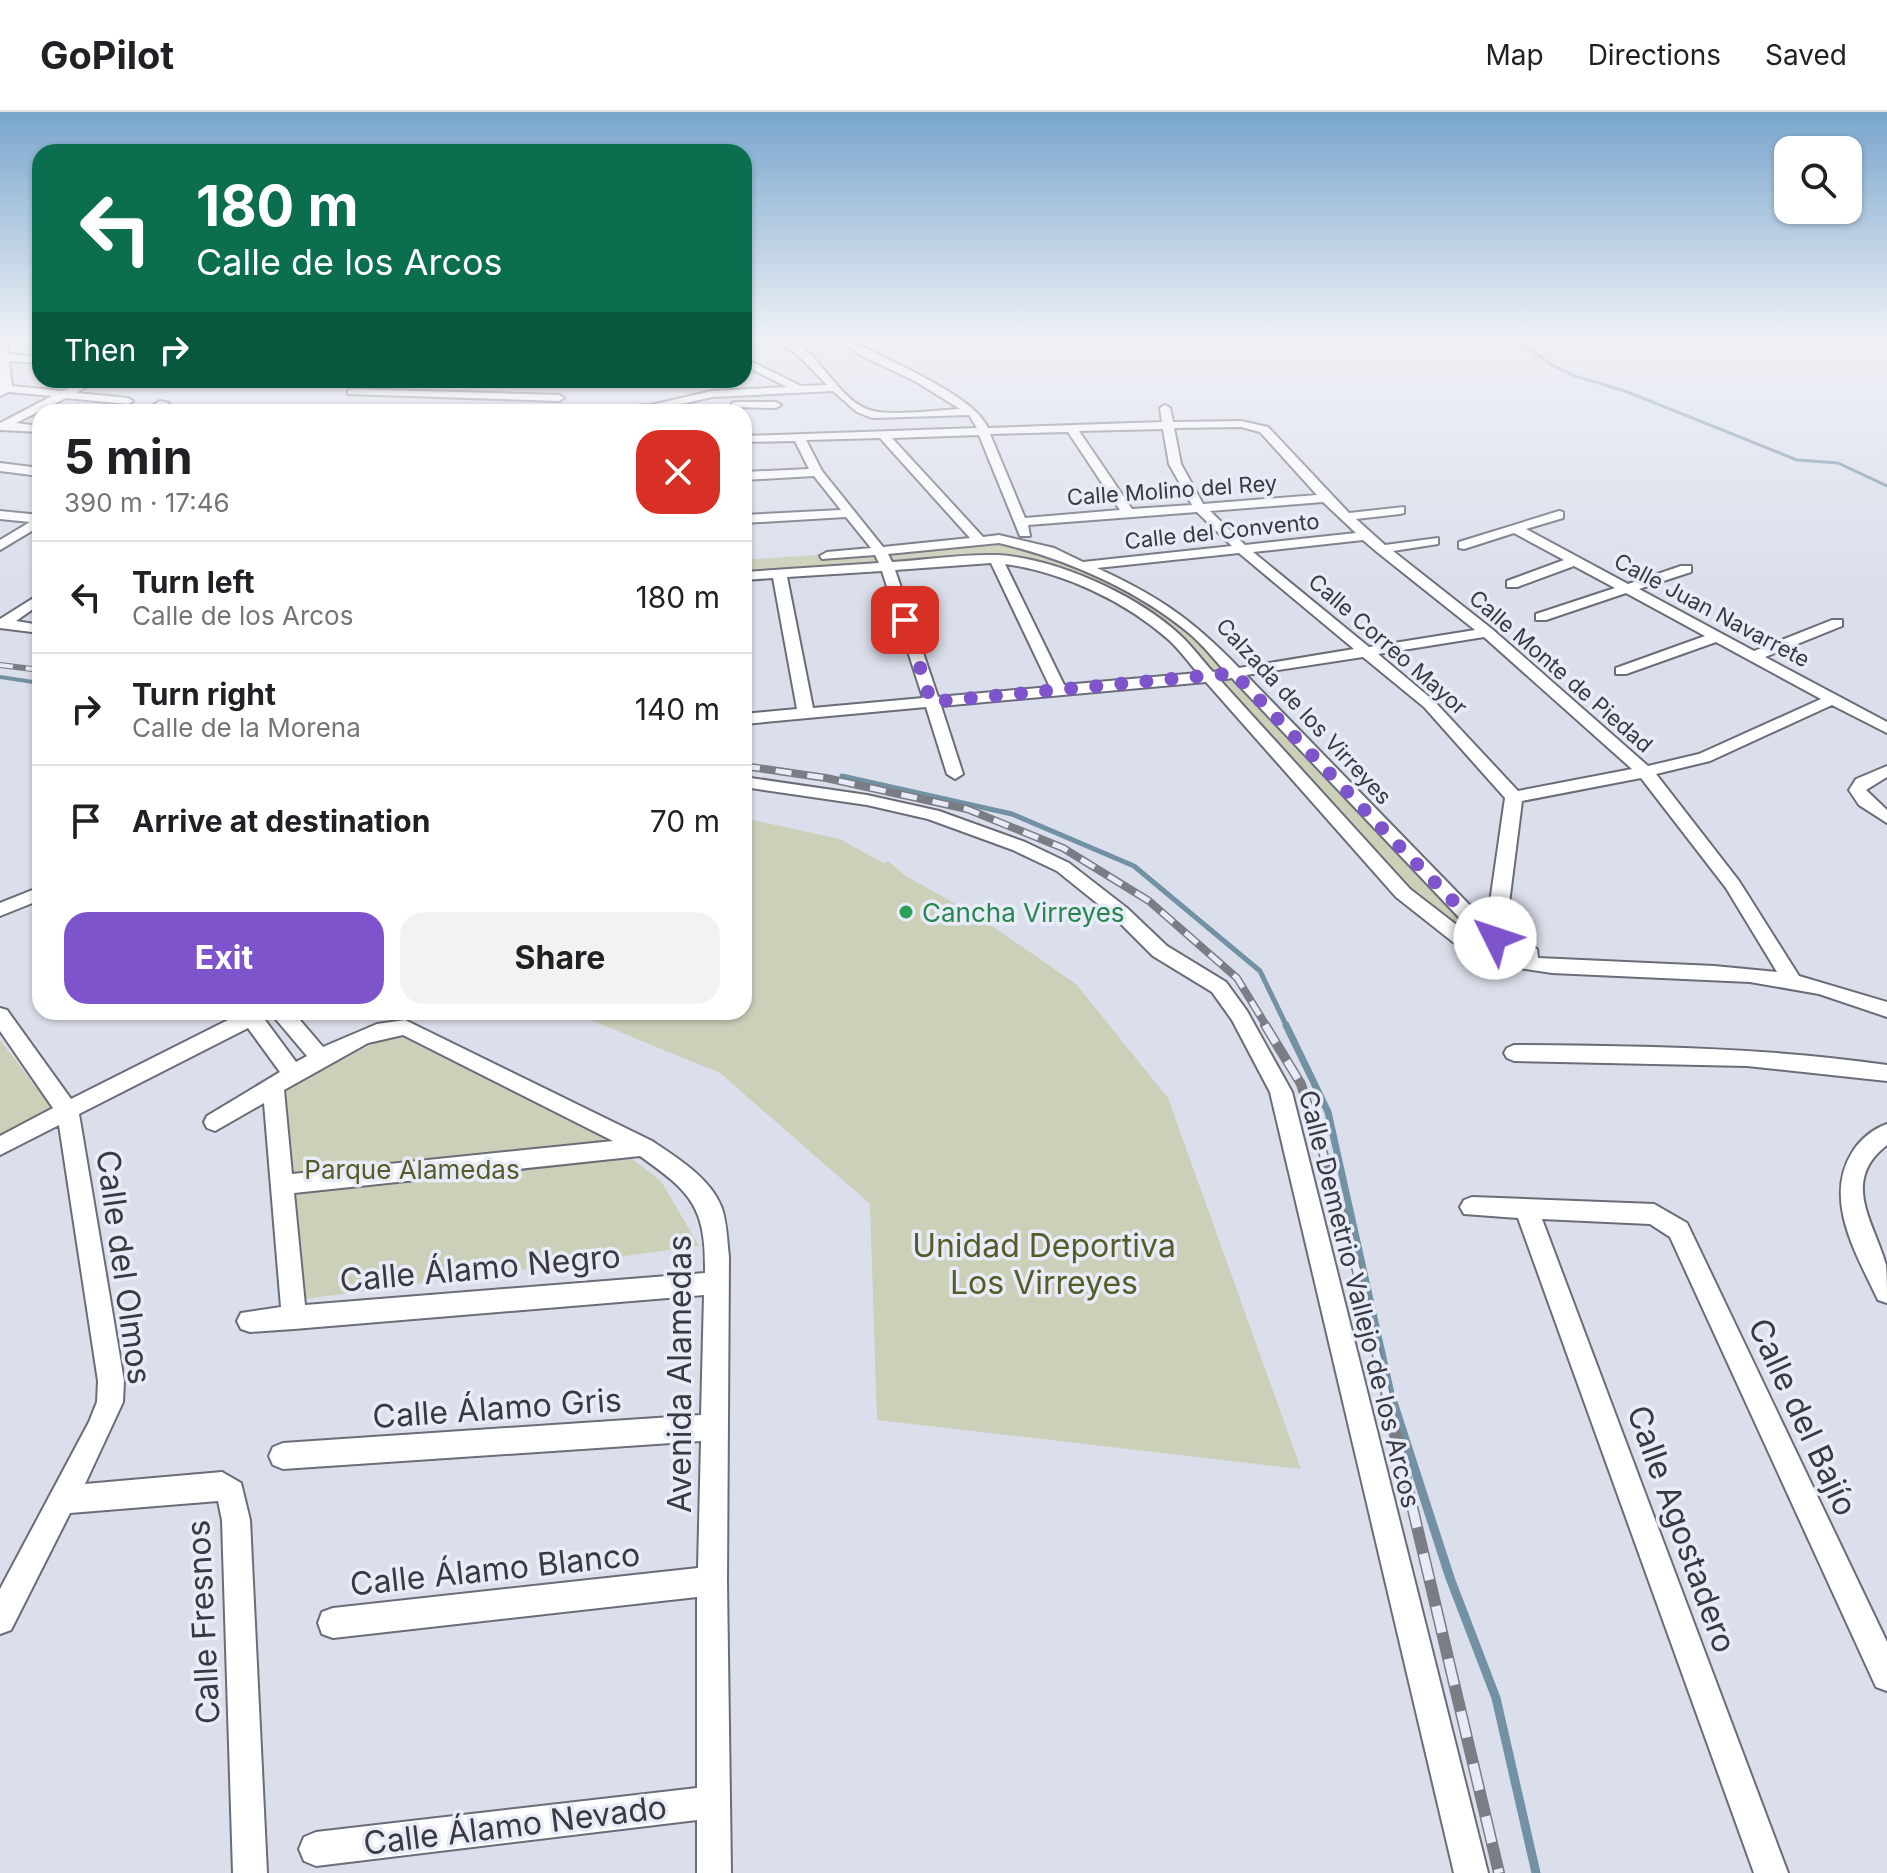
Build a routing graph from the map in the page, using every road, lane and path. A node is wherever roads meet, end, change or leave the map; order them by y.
1 (976, 418) edge
2 (1167, 418) edge
3 (1169, 425) junction
4 (1, 426) edge
5 (32, 428) edge
6 (1071, 428) junction
7 (983, 431) junction
8 (884, 436) junction
9 (799, 437) junction
10 (752, 439) edge
11 (0, 467) edge
12 (32, 470) edge
13 (817, 472) junction
14 (752, 476) edge
15 (1326, 498) junction
16 (1199, 507) junction
17 (1400, 510) dead end
18 (848, 513) junction
19 (1129, 514) junction
20 (0, 515) edge
21 (1559, 515) dead end
22 (1344, 517) junction
23 (752, 519) edge
24 (32, 522) edge
25 (1021, 522) junction
26 (32, 527) edge
27 (1516, 529) junction
28 (1366, 536) junction
29 (979, 540) junction
30 (1433, 541) dead end
31 (1464, 545) dead end
32 (0, 546) edge
33 (1030, 546) junction
34 (1382, 549) junction
35 (1243, 550) junction
36 (883, 558) junction
37 (996, 559) junction
38 (1574, 561) junction
39 (752, 563) edge
40 (1083, 566) junction
41 (1686, 569) dead end
42 (1058, 572) junction
43 (779, 573) junction
44 (752, 575) edge
45 (1512, 584) dead end
46 (1628, 590) junction
47 (32, 603) edge
48 (1541, 617) dead end
49 (1, 623) edge
50 (1837, 623) dead end
51 (32, 628) edge
52 (1487, 632) junction
53 (1716, 637) junction
54 (1371, 653) junction
55 (1752, 657) junction
56 (1621, 671) dead end
57 (1234, 673) junction
58 (1209, 677) junction
59 (1059, 690) junction
60 (1832, 699) junction
61 (931, 702) junction
62 (806, 714) junction
63 (752, 718) edge
64 (1887, 727) edge
65 (1887, 771) edge
66 (1645, 772) junction
67 (955, 774) dead end
68 (752, 783) edge
69 (1514, 797) junction
70 (1887, 818) edge
71 (32, 896) edge
72 (0, 910) edge
73 (1495, 938) junction
74 (1560, 965) junction
75 (1791, 979) junction
76 (1887, 1010) edge
77 (0, 1015) edge
78 (245, 1020) edge
79 (259, 1020) edge
80 (288, 1020) edge
81 (1514, 1053) dead end
82 (321, 1058) junction
83 (1887, 1073) edge
84 (283, 1081) junction
85 (68, 1112) junction
86 (215, 1122) dead end
87 (1887, 1133) edge
88 (0, 1146) edge
89 (644, 1147) junction
90 (281, 1185) junction
91 (1472, 1207) dead end
92 (1526, 1209) junction
93 (715, 1283) junction
94 (1887, 1292) edge
95 (294, 1318) junction
96 (250, 1321) dead end
97 (716, 1427) junction
98 (283, 1456) dead end
99 (62, 1500) junction
100 (712, 1581) junction
101 (0, 1619) edge
102 (333, 1623) dead end
103 (1887, 1676) edge
104 (714, 1802) junction
105 (316, 1849) dead end
106 (250, 1873) edge
107 (714, 1873) edge
108 (1471, 1873) edge
109 (1771, 1873) edge

1 - 7 street
2 - 3 street, Calle Correo Mayor
3 - 6 street
3 - 15 street, Calle Monte de Piedad
3 - 16 street, Calle Correo Mayor
4 - 5 street
6 - 7 street
6 - 19 street
7 - 8 street
7 - 25 street
8 - 9 street
8 - 29 street
9 - 10 street
9 - 13 street
11 - 12 street
13 - 14 street
13 - 18 street
15 - 16 street, Calle Molino del Rey
15 - 22 street, Calle Monte de Piedad
16 - 19 street, Calle Molino del Rey
16 - 35 street, Calle Correo Mayor
17 - 22 street
18 - 23 street
18 - 36 street
19 - 25 street, Calle Molino del Rey
20 - 24 street
21 - 27 street
22 - 28 street, Calle Monte de Piedad
25 - 33 street
26 - 32 street
27 - 31 street
27 - 38 street, Calle Juan Navarrete
28 - 34 street, Calle Monte de Piedad
28 - 35 street, Calle del Convento
29 - 33 street, Calzada de los Virreyes
29 - 36 street, Calzada de los Virreyes
30 - 34 street
33 - 40 street, Calzada de los Virreyes
34 - 52 street, Calle Monte de Piedad
35 - 40 street, Calle del Convento
35 - 54 street, Calle Correo Mayor
36 - 37 street, Calzada de los Virreyes
36 - 39 street, Calzada de los Virreyes
36 - 43 street, Calzada de los Virreyes
36 - 61 street
37 - 42 street, Calzada de los Virreyes
37 - 59 street
38 - 45 street
38 - 46 street, Calle Juan Navarrete
40 - 42 street, Calle del Convento
40 - 57 street, Calzada de los Virreyes
41 - 46 street
42 - 58 street, Calzada de los Virreyes
43 - 44 street, Calzada de los Virreyes
43 - 62 street
46 - 48 street
46 - 53 street, Calle Juan Navarrete
47 - 49 street
49 - 51 street
50 - 55 street
52 - 54 street
52 - 66 street, Calle Monte de Piedad
53 - 55 street, Calle Juan Navarrete
53 - 56 street
54 - 57 street
54 - 69 street, Calle Correo Mayor
55 - 60 street, Calle Juan Navarrete
57 - 58 street
57 - 73 street, Calzada de los Virreyes
58 - 59 street
58 - 74 street, Calzada de los Virreyes
59 - 61 street
60 - 64 street, Calle Juan Navarrete
60 - 66 street
61 - 62 street
61 - 67 street
62 - 63 street
65 - 70 street
66 - 69 street
66 - 75 street, Calle Monte de Piedad
68 - 108 street, Calle Demetrio Vallejo de los Arcos
69 - 73 street
71 - 72 street
73 - 74 street, Calzada de los Virreyes
74 - 75 street, Calzada de los Virreyes
75 - 76 street, Calzada de los Virreyes
77 - 85 street, Calle del Olmos
78 - 85 street
79 - 84 street
80 - 82 street
81 - 83 street
82 - 84 street, Avenida Alamedas
82 - 89 street, Avenida Alamedas
84 - 86 street, Avenida Alamedas
84 - 90 street
85 - 88 street
85 - 99 street, Calle del Olmos
87 - 94 street
89 - 90 street
89 - 93 street, Avenida Alamedas
90 - 95 street
91 - 92 street
92 - 103 street, Calle del Bajío
92 - 109 street, Calle Agostadero
93 - 95 street, Calle Álamo Negro
93 - 97 street, Avenida Alamedas
95 - 96 street, Calle Álamo Negro
97 - 98 street, Calle Álamo Gris
97 - 100 street, Avenida Alamedas
99 - 101 street, Calle del Olmos
99 - 106 street, Calle Fresnos
100 - 102 street, Calle Álamo Blanco
100 - 104 street, Avenida Alamedas
104 - 105 street, Calle Álamo Nevado
104 - 107 street, Avenida Alamedas

